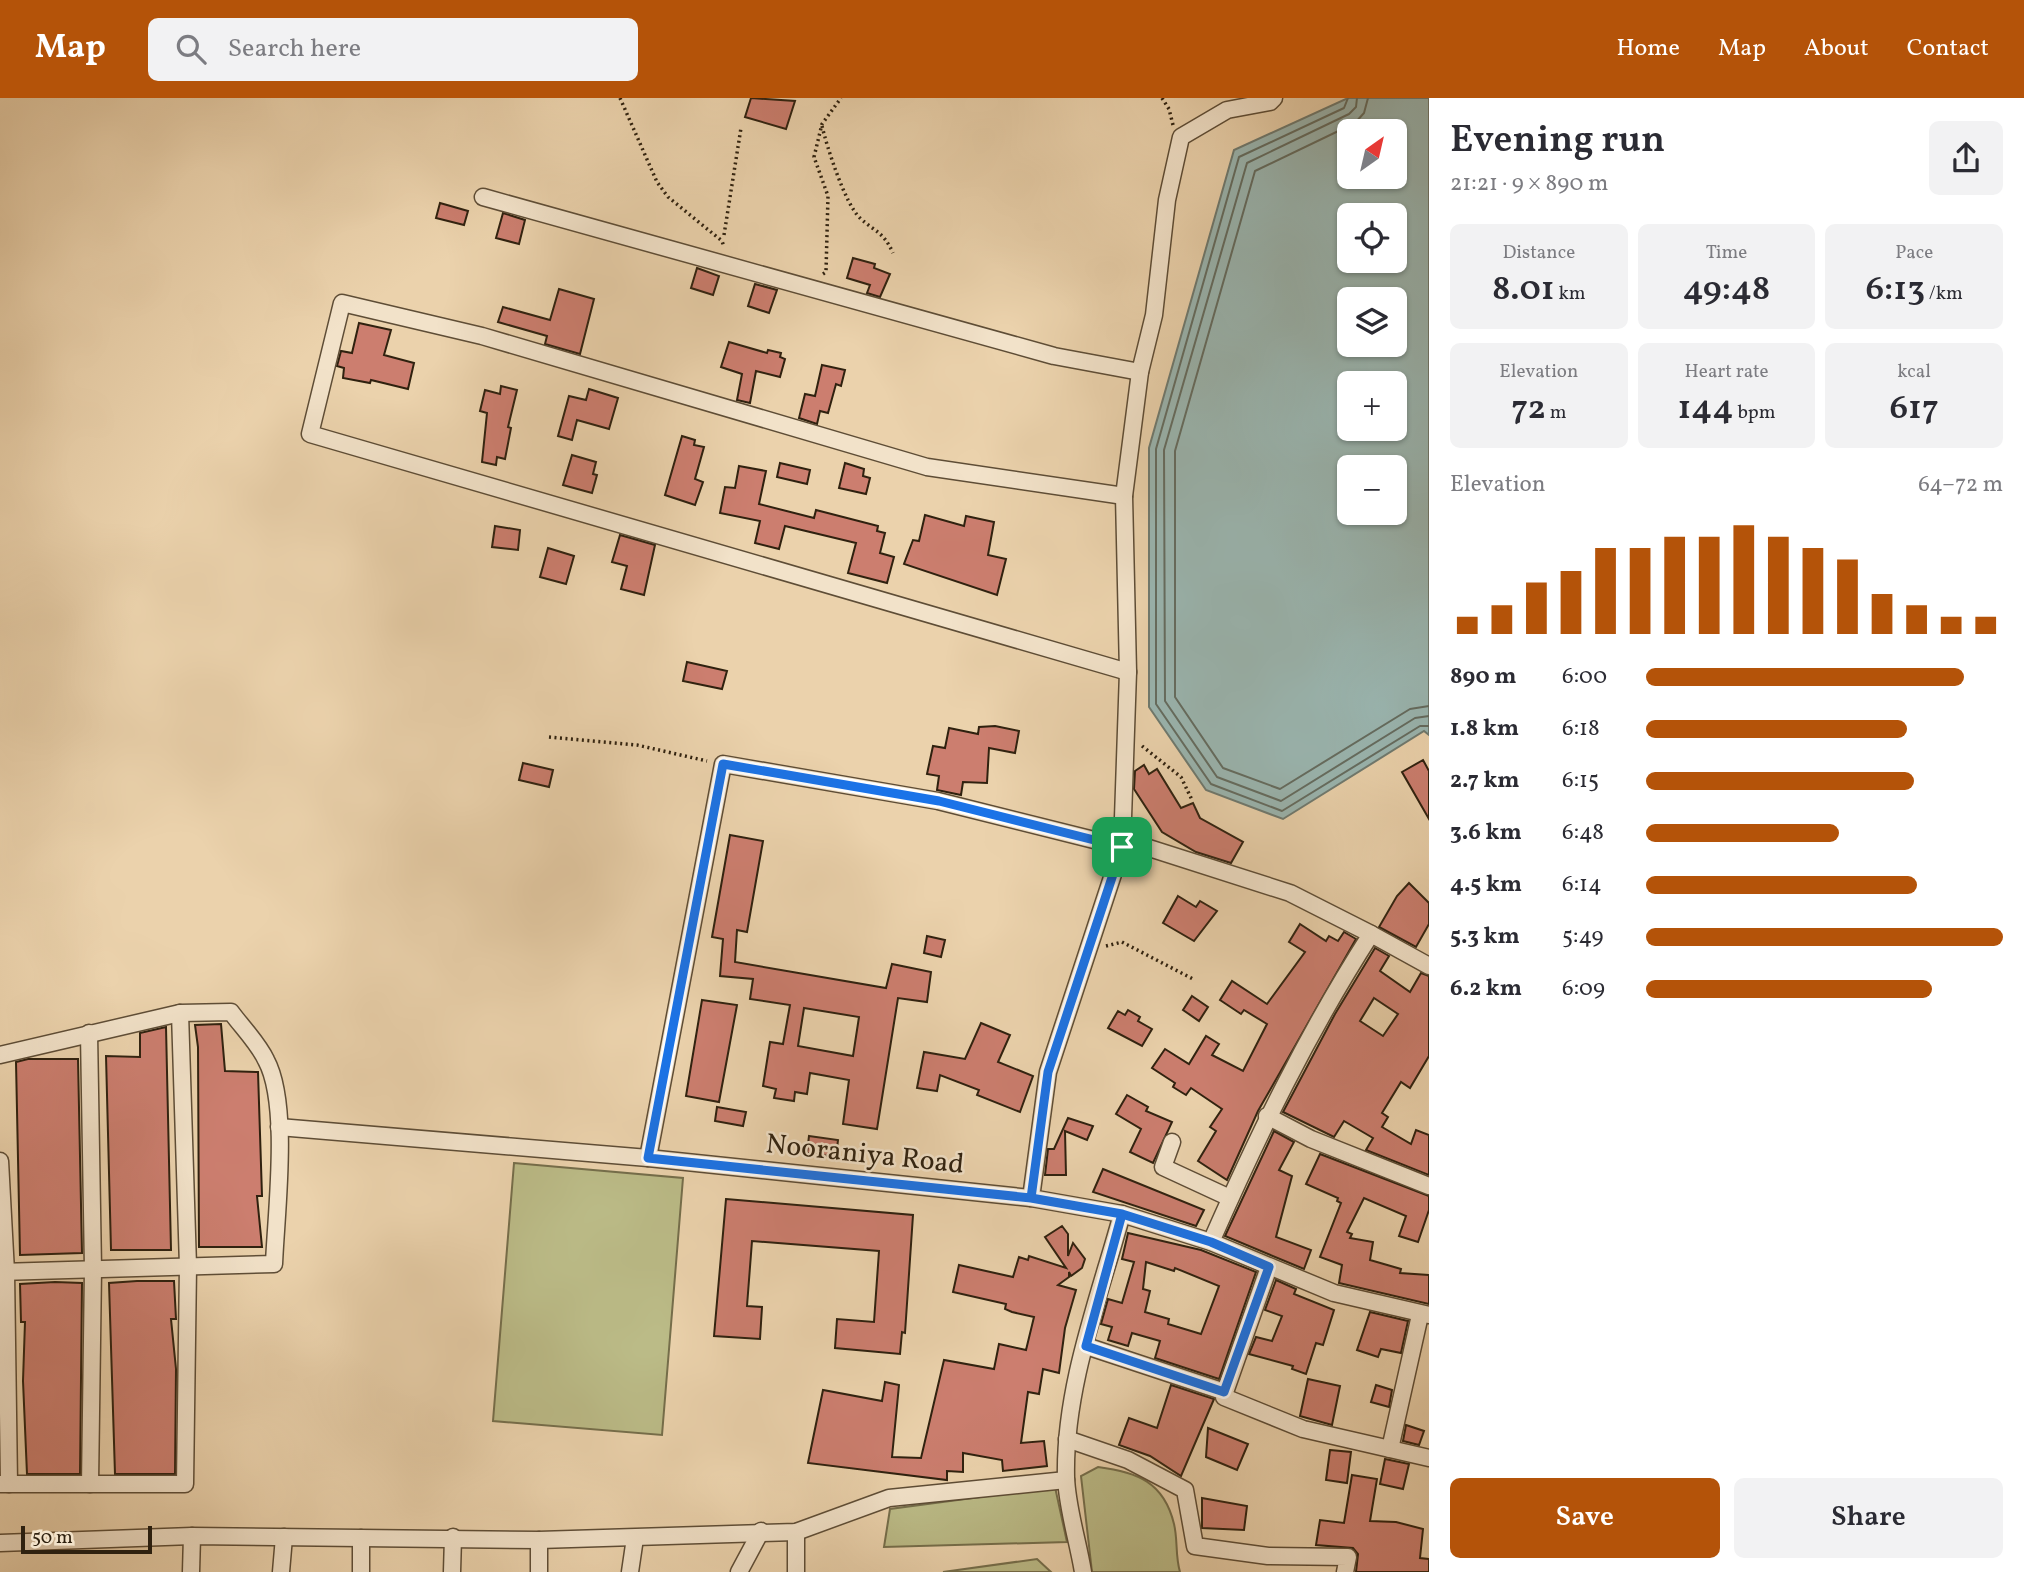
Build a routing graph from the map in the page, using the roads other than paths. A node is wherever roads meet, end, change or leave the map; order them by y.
1 (1274, 98) edge
2 (483, 197) dead end
3 (1140, 372) junction
4 (1124, 496) junction
5 (1128, 672) junction
6 (1122, 847) junction
7 (1371, 934) junction
8 (1429, 966) edge
9 (180, 1013) junction
10 (89, 1033) junction
11 (0, 1055) edge
12 (1267, 1116) junction
13 (279, 1127) junction
14 (1172, 1142) dead end
15 (648, 1158) junction
16 (0, 1161) edge
17 (1429, 1186) edge
18 (1031, 1198) junction
19 (1230, 1198) junction
20 (1122, 1214) junction
21 (1211, 1242) junction
22 (188, 1266) junction
23 (1269, 1267) junction
24 (93, 1269) junction
25 (3, 1272) edge
26 (1424, 1315) edge
27 (1086, 1346) junction
28 (1224, 1392) junction
29 (1067, 1439) junction
30 (1390, 1449) junction
31 (1429, 1458) edge
32 (1066, 1480) junction
33 (5, 1484) edge
34 (90, 1484) junction
35 (761, 1531) junction
36 (796, 1532) junction
37 (192, 1536) junction
38 (284, 1536) junction
39 (453, 1537) junction
40 (361, 1538) junction
41 (635, 1538) junction
42 (539, 1540) junction
43 (0, 1543) edge
44 (191, 1572) edge
45 (281, 1572) edge
46 (361, 1572) edge
47 (452, 1572) edge
48 (539, 1572) edge
49 (630, 1572) edge
50 (739, 1572) edge
51 (796, 1572) edge
52 (1083, 1572) edge
53 (1345, 1572) edge

1 - 3 street
2 - 3 street
3 - 4 street
4 - 5 street
4 - 5 street
5 - 6 street
6 - 7 street
6 - 15 street
6 - 18 street
7 - 8 street
7 - 12 street
9 - 10 street
9 - 13 street
9 - 22 street
10 - 11 street
10 - 24 street
12 - 17 street
12 - 19 street
13 - 15 street, Nooraniya Road
13 - 22 street
14 - 19 street
15 - 18 street, Nooraniya Road
16 - 25 street
18 - 20 street, Nooraniya Road
19 - 21 street
20 - 21 street, Nooraniya Road
20 - 27 street
21 - 23 street, Nooraniya Road
22 - 24 street
22 - 34 street
23 - 26 street, Nooraniya Road
23 - 28 street
24 - 25 street
24 - 34 street
25 - 33 street
26 - 30 street
27 - 28 street
27 - 29 street
28 - 30 street
29 - 32 street
29 - 53 street
30 - 31 street
32 - 36 street
32 - 52 street
33 - 34 street
35 - 36 street
35 - 41 street
35 - 50 street
36 - 51 street
37 - 38 street
37 - 43 street
37 - 44 street
38 - 40 street
38 - 45 street
39 - 40 street
39 - 42 street
39 - 47 street
40 - 46 street
41 - 42 street
41 - 49 street
42 - 48 street

